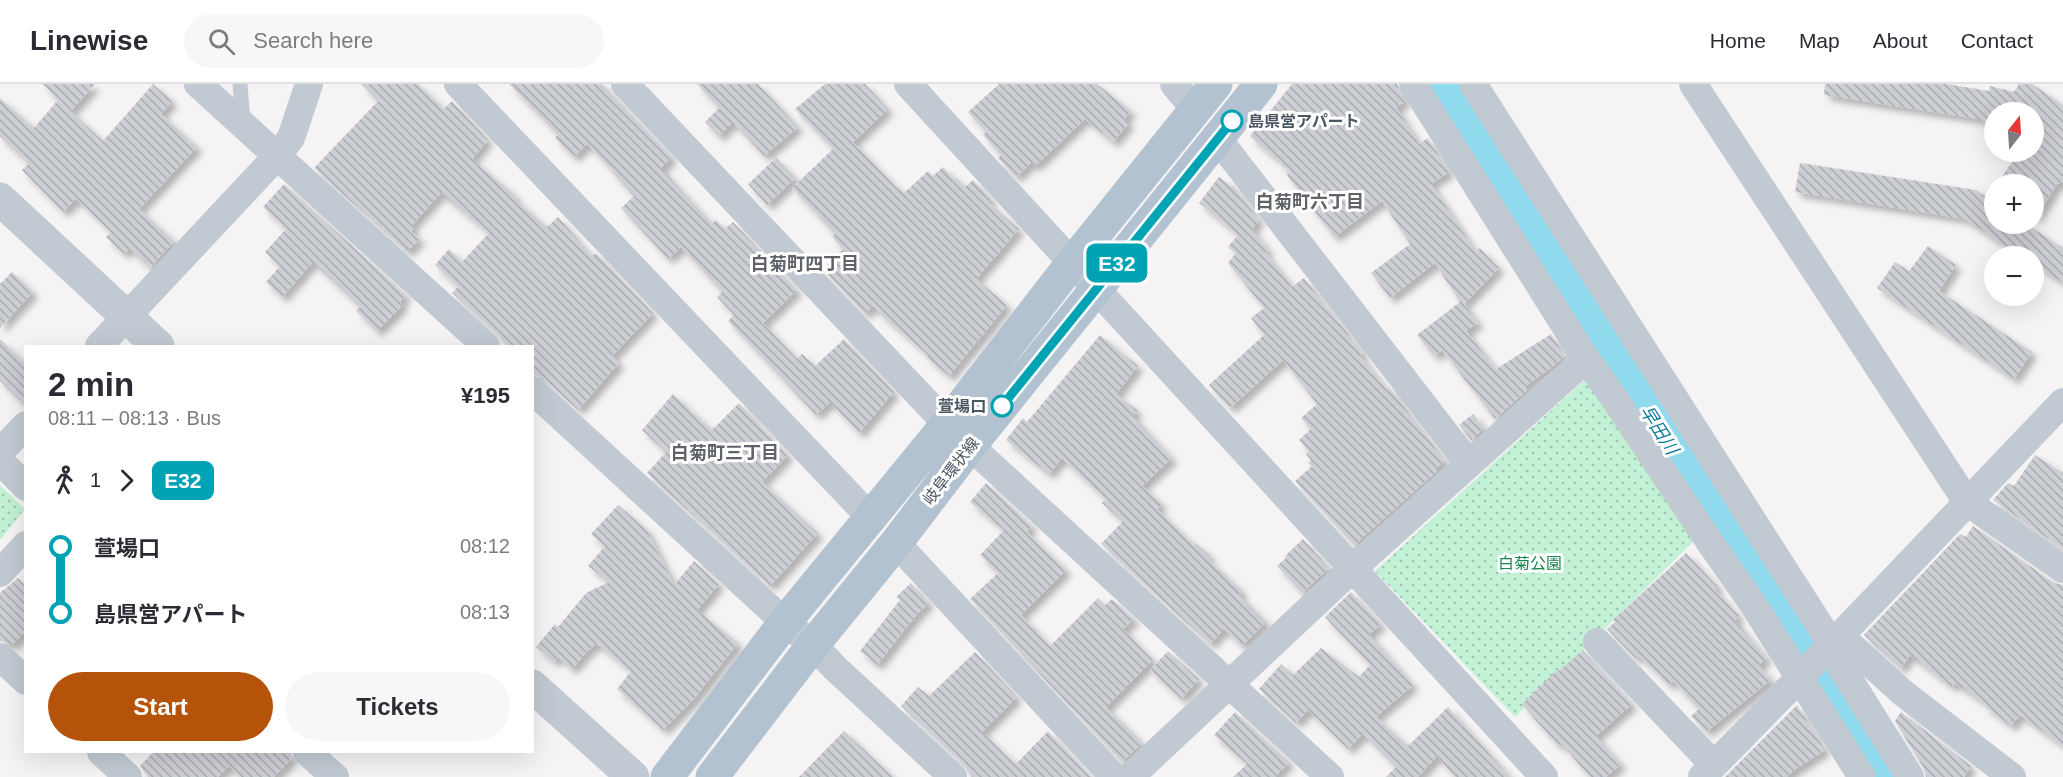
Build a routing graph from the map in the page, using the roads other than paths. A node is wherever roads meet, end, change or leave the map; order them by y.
1 (198, 84) edge
2 (240, 84) edge
3 (309, 84) edge
4 (458, 84) edge
5 (626, 84) edge
6 (908, 84) edge
7 (1174, 84) edge
8 (1216, 84) edge
9 (1262, 84) edge
10 (1413, 84) edge
11 (1473, 84) edge
12 (1693, 84) edge
13 (1195, 110) junction
14 (243, 125) junction
15 (1218, 139) junction
16 (278, 155) junction
17 (0, 199) edge
18 (1072, 263) junction
19 (1096, 289) junction
20 (126, 318) junction
21 (100, 345) edge
22 (157, 345) edge
23 (485, 345) edge
24 (1586, 359) junction
25 (534, 392) edge
26 (2063, 402) edge
27 (947, 424) junction
28 (24, 427) edge
29 (970, 446) junction
30 (0, 452) edge
31 (0, 461) edge
32 (1469, 464) junction
33 (24, 485) edge
34 (1966, 502) junction
35 (870, 517) junction
36 (896, 543) junction
37 (24, 547) edge
38 (1352, 569) junction
39 (2063, 569) edge
40 (0, 573) edge
41 (785, 622) junction
42 (1597, 642) dead end
43 (813, 645) junction
44 (0, 657) edge
45 (1819, 657) junction
46 (24, 679) edge
47 (1228, 683) junction
48 (534, 688) edge
49 (101, 753) edge
50 (308, 753) edge
51 (1708, 771) edge
52 (128, 777) edge
53 (335, 777) edge
54 (633, 777) edge
55 (667, 777) edge
56 (712, 777) edge
57 (953, 777) edge
58 (1114, 777) edge
59 (1130, 777) edge
60 (1330, 777) edge
61 (1544, 777) edge
62 (1862, 777) edge
63 (1910, 777) edge
64 (2012, 777) edge

1 - 14 street
2 - 14 lane
3 - 16 street
4 - 35 street
5 - 27 street
6 - 18 street
7 - 13 street
8 - 13 main road, 岐阜環状線
9 - 15 main road, 岐阜環状線
10 - 24 street
11 - 45 street
12 - 34 street
13 - 18 main road, 岐阜環状線
14 - 16 street
15 - 19 main road, 岐阜環状線
15 - 32 street
16 - 20 street
16 - 23 street
17 - 20 street
18 - 19 street
18 - 27 main road, 岐阜環状線
19 - 29 main road, 岐阜環状線
19 - 38 street
20 - 21 street
20 - 22 street
24 - 32 street
24 - 45 street
25 - 41 street
26 - 34 street
27 - 35 main road, 岐阜環状線
28 - 30 street
29 - 36 main road, 岐阜環状線
29 - 47 street
31 - 33 street
32 - 38 street
34 - 39 street
34 - 45 street
35 - 41 main road, 岐阜環状線
36 - 43 main road, 岐阜環状線
36 - 58 street
37 - 40 street
38 - 47 street
38 - 61 street
41 - 43 street
41 - 55 main road, 岐阜環状線
42 - 51 street
43 - 56 main road, 岐阜環状線
43 - 57 street
44 - 46 street
45 - 51 street
45 - 62 street
45 - 63 street
45 - 64 street
47 - 59 street
47 - 60 street
48 - 54 street
49 - 52 street
50 - 53 street

